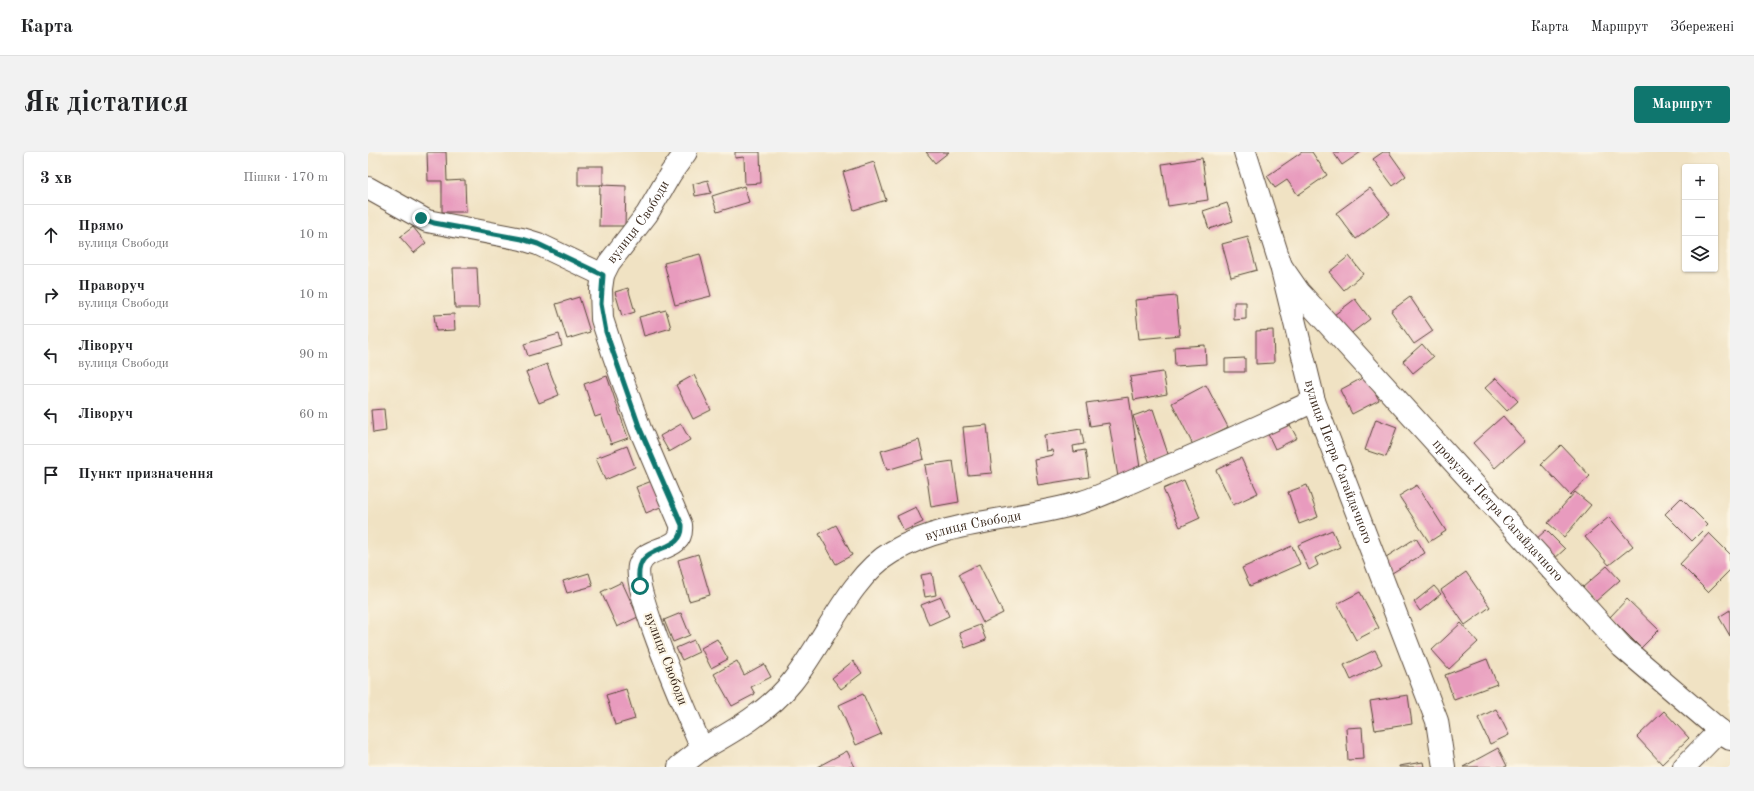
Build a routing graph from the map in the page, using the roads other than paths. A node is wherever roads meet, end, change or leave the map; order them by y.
1 (686, 152) edge
2 (1245, 152) edge
3 (368, 188) edge
4 (1281, 266) junction
5 (603, 275) junction
6 (1314, 401) junction
7 (1725, 735) edge
8 (702, 749) junction
9 (679, 767) edge
10 (1444, 767) edge
11 (1684, 767) edge

1 - 5 street, вулиця Свободи
2 - 4 street, вулиця Петра Сагайдачного
3 - 5 street
4 - 6 street, вулиця Петра Сагайдачного
4 - 7 street, провулок Петра Сагайдачного
5 - 8 street, вулиця Свободи
6 - 8 street, вулиця Свободи
6 - 10 street, вулиця Петра Сагайдачного
7 - 11 street
8 - 9 street, вулиця Свободи

